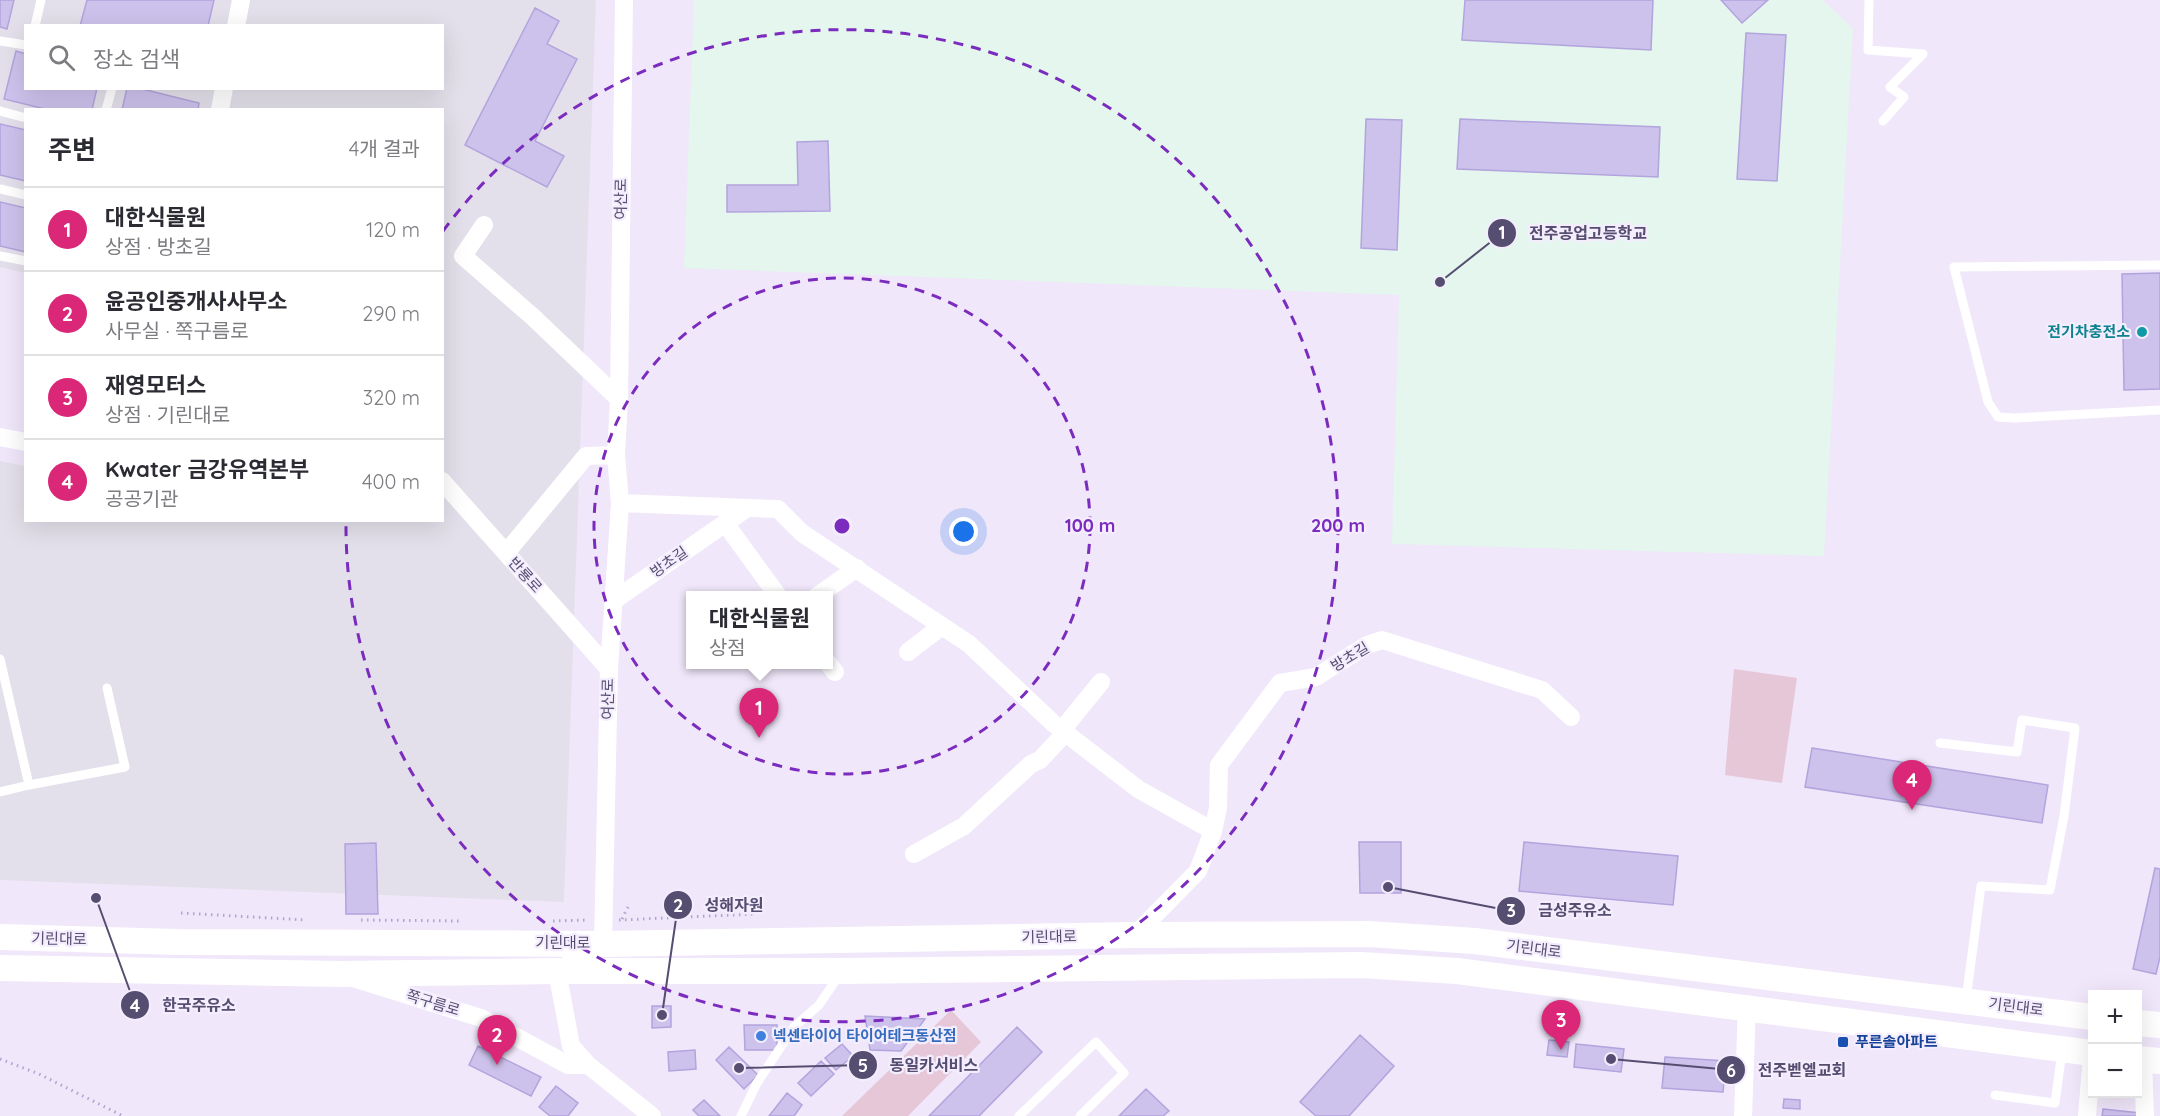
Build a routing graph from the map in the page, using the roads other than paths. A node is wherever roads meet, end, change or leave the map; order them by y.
1 (41, 0) edge
2 (241, 0) edge
3 (624, 0) edge
4 (1869, 0) edge
5 (35, 24) edge
6 (236, 24) edge
7 (0, 41) edge
8 (24, 45) edge
9 (111, 90) edge
10 (224, 90) edge
11 (107, 108) edge
12 (220, 108) edge
13 (0, 111) edge
14 (24, 117) edge
15 (1883, 121) dead end
16 (0, 189) edge
17 (24, 195) edge
18 (484, 225) dead end
19 (0, 256) edge
20 (24, 261) edge
21 (2160, 265) edge
22 (619, 399) junction
23 (2160, 410) edge
24 (0, 437) edge
25 (24, 442) edge
26 (616, 455) junction
27 (444, 483) edge
28 (620, 503) junction
29 (747, 508) junction
30 (725, 523) junction
31 (506, 553) junction
32 (857, 568) junction
33 (774, 591) edge
34 (824, 591) edge
35 (613, 601) junction
36 (942, 626) junction
37 (908, 652) dead end
38 (0, 659) edge
39 (609, 669) junction
40 (1101, 682) dead end
41 (107, 688) dead end
42 (1571, 717) dead end
43 (1063, 731) junction
44 (1940, 743) dead end
45 (28, 786) junction
46 (0, 792) edge
47 (1213, 831) junction
48 (914, 854) dead end
49 (604, 932) junction
50 (1135, 935) junction
51 (0, 937) edge
52 (0, 968) edge
53 (557, 971) junction
54 (841, 971) junction
55 (340, 974) junction
56 (1966, 1001) junction
57 (1747, 1007) junction
58 (2088, 1016) edge
59 (2062, 1048) junction
60 (2088, 1053) edge
61 (2147, 1060) edge
62 (588, 1065) junction
63 (1995, 1095) dead end
64 (2088, 1098) edge
65 (652, 1116) edge
66 (741, 1116) edge
67 (1019, 1116) edge
68 (1080, 1116) edge
69 (1743, 1116) edge
70 (2087, 1116) edge
71 (2145, 1116) edge

1 - 5 lane
2 - 6 street
3 - 22 street, 여산로
4 - 15 lane
7 - 8 lane
9 - 11 lane
10 - 12 street
13 - 14 lane
16 - 17 lane
18 - 22 street
19 - 20 lane
21 - 23 lane
22 - 26 street, 여산로
24 - 25 street
26 - 28 street, 여산로
26 - 31 street
27 - 31 street, 반룡로
28 - 29 street
28 - 35 street, 여산로
29 - 30 street, 방초길
29 - 32 street
30 - 33 street
30 - 35 street, 방초길
31 - 39 street, 반룡로
32 - 34 street
32 - 36 street
35 - 39 street, 여산로
36 - 37 street
36 - 43 street
38 - 45 lane
39 - 49 street, 여산로
40 - 43 street
41 - 45 lane
42 - 47 street, 방초길
43 - 47 street
43 - 48 street
44 - 56 lane
45 - 46 lane
47 - 50 street, 방초길
49 - 50 street, 기린대로
49 - 51 street, 기린대로
49 - 53 street
50 - 56 street, 기린대로
52 - 55 street, 기린대로
53 - 54 street, 기린대로
53 - 55 street, 기린대로
53 - 62 street, 쪽구름로
54 - 57 street, 기린대로
54 - 66 lane
55 - 62 street, 쪽구름로
56 - 58 street, 기린대로
57 - 59 street, 기린대로
57 - 69 street
59 - 60 street, 기린대로
59 - 63 lane
61 - 71 street
62 - 65 street, 쪽구름로
64 - 70 street, 기린대로
67 - 68 lane

